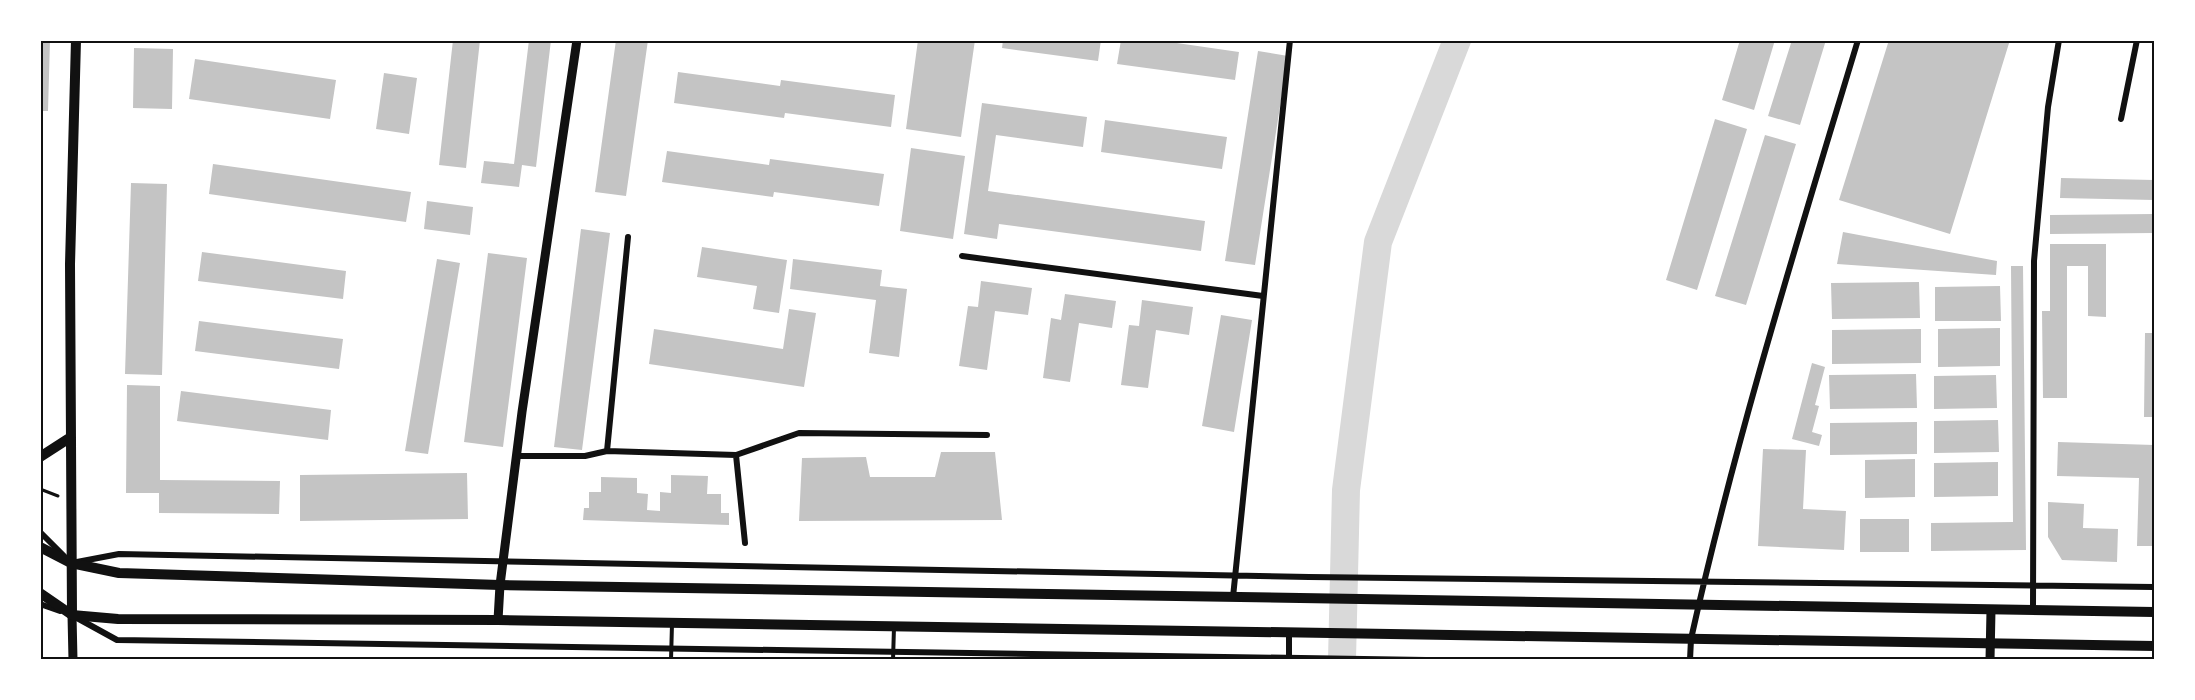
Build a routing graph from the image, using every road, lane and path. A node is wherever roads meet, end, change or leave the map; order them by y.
1 (76, 40) edge
2 (577, 40) edge
3 (1290, 40) edge
4 (1858, 40) edge
5 (2059, 40) edge
6 (2137, 40) edge
7 (2121, 119) dead end
8 (628, 237) dead end
9 (962, 256) dead end
10 (1263, 296) junction
11 (987, 435) dead end
12 (71, 437) junction
13 (607, 451) junction
14 (736, 455) junction
15 (516, 456) junction
16 (40, 457) edge
17 (40, 489) edge
18 (71, 501) junction
19 (40, 532) edge
20 (745, 543) dead end
21 (40, 547) edge
22 (71, 563) junction
23 (502, 563) junction
24 (1235, 575) junction
25 (1704, 579) junction
26 (500, 585) junction
27 (2033, 585) junction
28 (2154, 587) edge
29 (40, 593) edge
30 (1233, 597) junction
31 (40, 604) edge
32 (1699, 604) junction
33 (1991, 610) junction
34 (2033, 610) junction
35 (2154, 612) edge
36 (72, 615) junction
37 (498, 620) junction
38 (672, 623) junction
39 (894, 627) junction
40 (1290, 633) junction
41 (1691, 639) junction
42 (1990, 644) junction
43 (2154, 646) edge
44 (672, 648) junction
45 (893, 651) junction
46 (1289, 658) edge
47 (1307, 659) edge
48 (73, 660) edge
49 (671, 660) edge
50 (893, 660) edge
51 (1426, 660) edge
52 (1690, 660) edge
53 (1990, 660) edge

1 - 12 main road
2 - 15 street
3 - 10 street
4 - 25 street
5 - 27 street
6 - 7 street
8 - 13 street
9 - 10 street
10 - 24 street
11 - 14 street
12 - 16 main road
12 - 18 main road
13 - 14 street
13 - 15 street
14 - 20 street
15 - 23 street
17 - 18 path
18 - 22 main road
19 - 22 street
21 - 22 main road
22 - 23 street
22 - 26 main road
22 - 36 main road
23 - 24 street
23 - 26 street
24 - 25 street
24 - 30 street
25 - 27 street
25 - 32 street
26 - 30 main road
26 - 37 street
27 - 28 street
27 - 34 street
29 - 36 main road
30 - 32 main road
31 - 36 street
32 - 33 main road
32 - 41 street
33 - 34 main road
33 - 42 street
34 - 35 main road
36 - 37 main road
36 - 44 street
36 - 48 street
37 - 38 main road
38 - 39 main road
38 - 44 lane
39 - 40 main road
39 - 45 lane
40 - 41 main road
40 - 46 street
41 - 42 main road
41 - 52 street
42 - 43 main road
42 - 53 street
44 - 45 street
44 - 49 lane
45 - 46 street
45 - 50 lane
46 - 47 street
47 - 51 street

